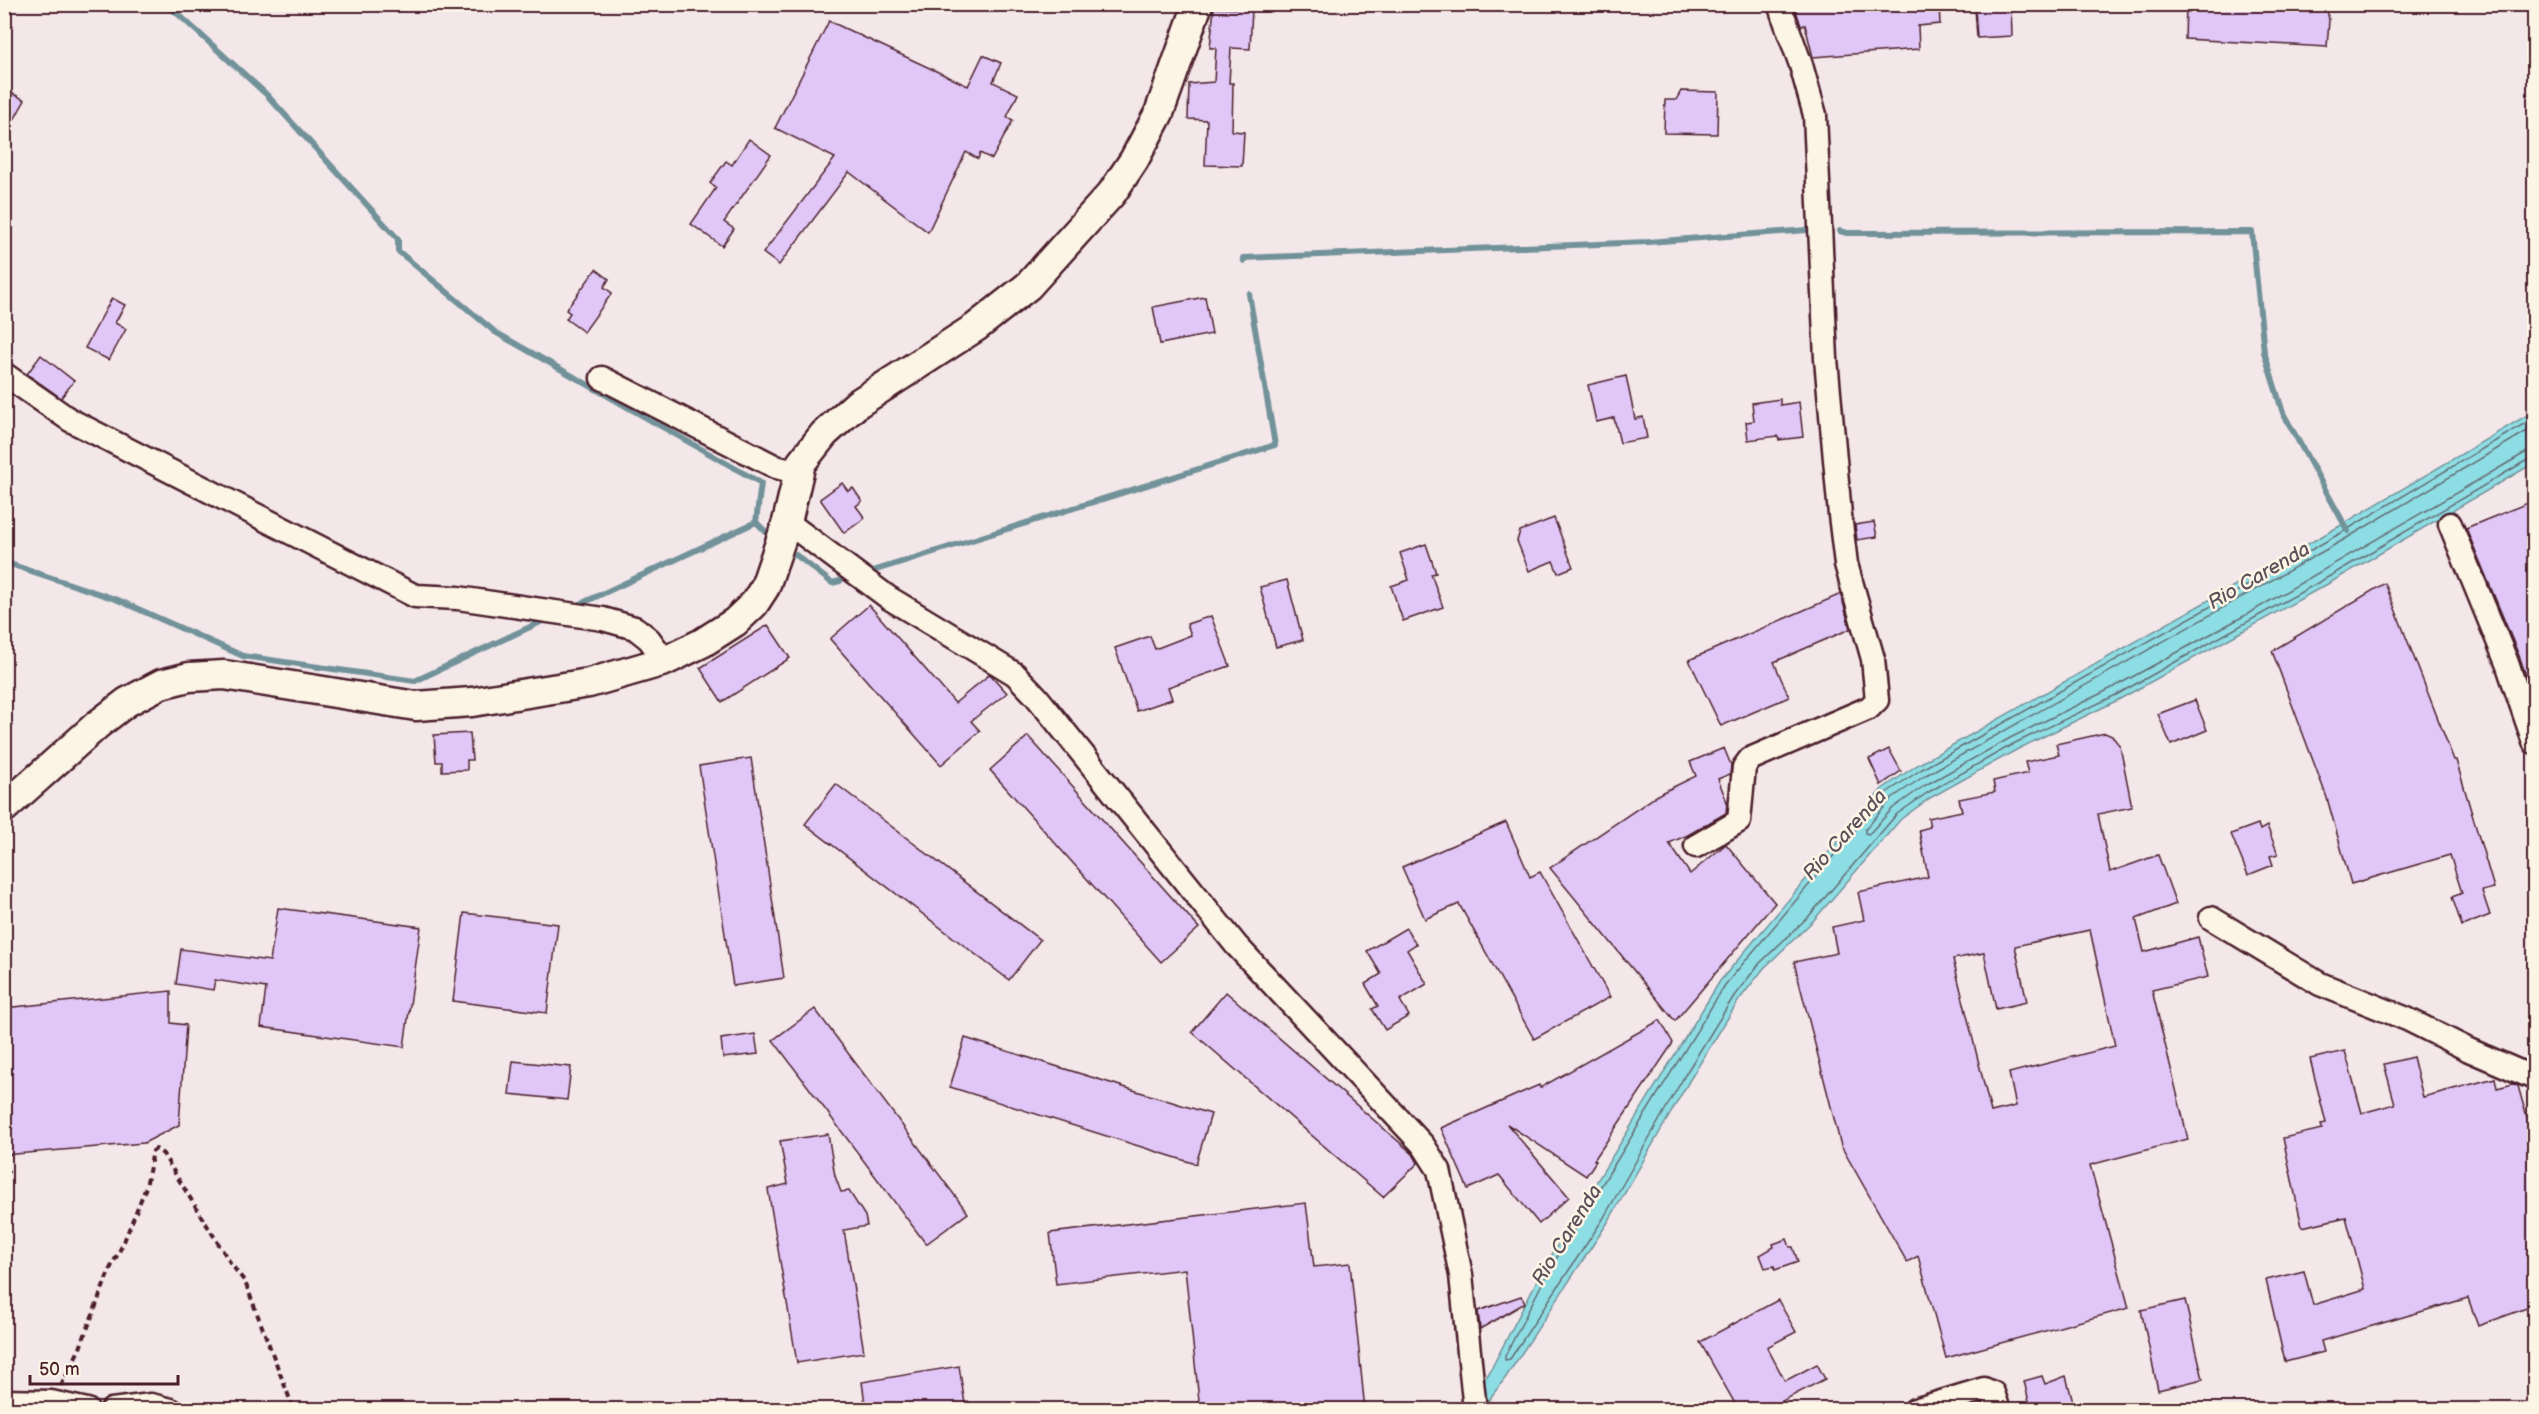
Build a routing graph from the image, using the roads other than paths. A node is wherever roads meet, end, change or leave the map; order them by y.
1 (1198, 4) edge
2 (1779, 4) edge
3 (4, 375) edge
4 (602, 378) dead end
5 (798, 472) junction
6 (787, 522) junction
7 (2450, 524) dead end
8 (665, 661) junction
9 (2535, 742) edge
10 (4, 808) edge
11 (1696, 846) dead end
12 (2211, 918) dead end
13 (2535, 1078) edge
14 (1474, 1400) edge
15 (4, 1401) edge
16 (87, 1410) edge
17 (112, 1410) edge
18 (171, 1410) edge
19 (1915, 1410) edge
20 (1999, 1410) edge

1 - 5 main road
2 - 11 street
3 - 8 street
4 - 5 street
5 - 6 main road
6 - 8 main road
6 - 14 street
7 - 9 street
8 - 10 main road
12 - 13 street
15 - 16 street
17 - 18 street
19 - 20 street

